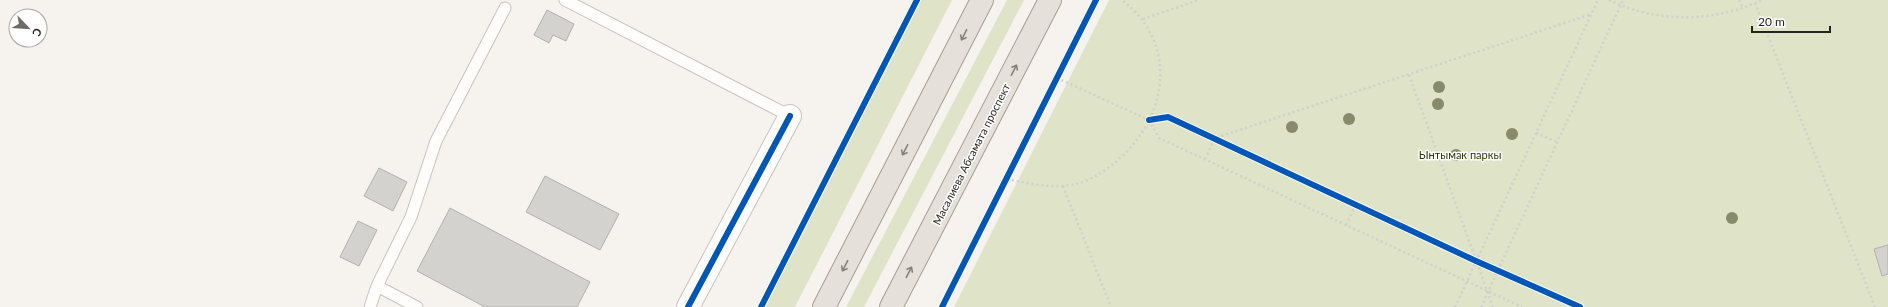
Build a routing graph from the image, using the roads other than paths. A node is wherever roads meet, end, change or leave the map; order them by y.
1 (565, 0) edge
2 (982, 0) edge
3 (1050, 0) edge
4 (505, 8) dead end
5 (790, 116) joint
6 (377, 286) junction
7 (370, 307) edge
8 (417, 307) edge
9 (688, 307) edge
10 (824, 307) edge
11 (891, 307) edge

1 - 5 lane
2 -> 10 main road
11 -> 3 main road, Масалиева Абсамата проспект
4 - 6 lane
5 - 9 street
6 - 7 lane
6 - 8 lane

